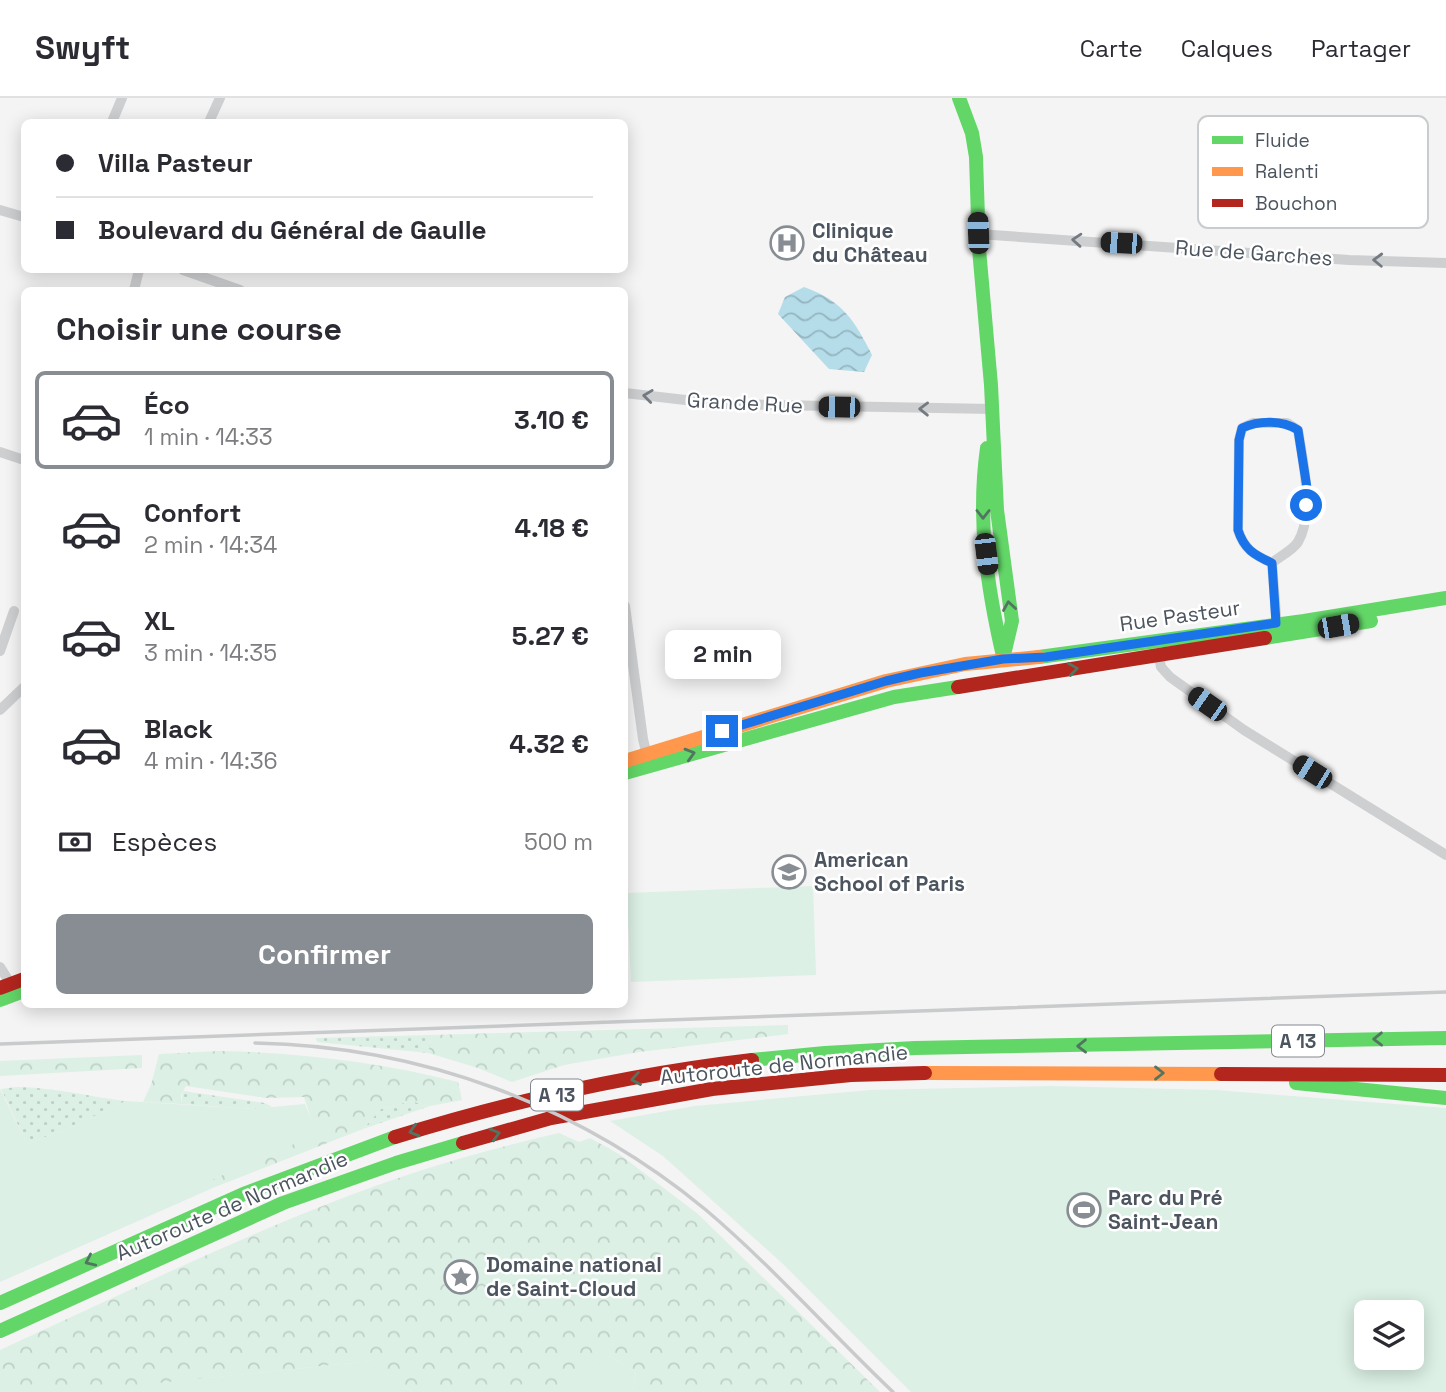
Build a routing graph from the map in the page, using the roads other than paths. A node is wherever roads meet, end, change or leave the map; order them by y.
1 (122, 98) edge
2 (220, 98) edge
3 (959, 98) edge
4 (112, 119) edge
5 (210, 119) edge
6 (0, 210) edge
7 (21, 216) edge
8 (978, 233) junction
9 (1446, 262) edge
10 (192, 273) edge
11 (231, 287) edge
12 (628, 393) edge
13 (993, 416) junction
14 (0, 452) edge
15 (21, 459) edge
16 (1272, 563) junction
17 (1446, 598) edge
18 (1446, 608) edge
19 (14, 611) dead end
20 (628, 628) edge
21 (1277, 630) junction
22 (0, 651) edge
23 (1159, 656) junction
24 (1003, 659) junction
25 (956, 667) junction
26 (920, 673) junction
27 (1005, 677) junction
28 (21, 690) edge
29 (932, 690) junction
30 (0, 710) edge
31 (648, 760) junction
32 (628, 761) edge
33 (628, 771) edge
34 (1446, 855) edge
35 (0, 967) edge
36 (15, 987) edge
37 (0, 1000) edge
38 (1446, 1038) edge
39 (1277, 1073) junction
40 (1446, 1075) edge
41 (1446, 1098) edge
42 (0, 1303) edge
43 (0, 1331) edge

1 - 4 street
2 - 5 street
3 - 8 main road
6 - 7 street
9 -> 8 street, Rue de Garches
8 - 13 main road
10 - 11 street
13 -> 12 street, Grande Rue
13 - 24 main road
14 - 15 street
16 - 16 street
16 - 21 street
17 - 21 main road, Rue Pasteur
18 - 21 main road, Rue Pasteur
19 - 22 street
20 - 31 street
21 - 23 main road, Rue Pasteur
21 - 24 main road, Rue Pasteur
27 -> 23 main road, Rue Pasteur
23 - 34 street
24 - 25 main road, Rue Pasteur
24 - 27 main road
25 - 26 main road, Rue Pasteur
25 - 29 main road
26 - 29 main road
26 - 31 main road, Rue Pasteur
27 - 29 main road, Rue Pasteur
28 - 30 street
31 -> 29 main road, Rue Pasteur
31 - 32 main road
31 - 33 main road
35 - 36 street
36 - 37 main road
38 -> 42 main road, Autoroute de Normandie / A 13
39 - 40 main road, Autoroute de Normandie / A 13
39 - 41 main road
43 -> 39 main road, Autoroute de Normandie / A 13

